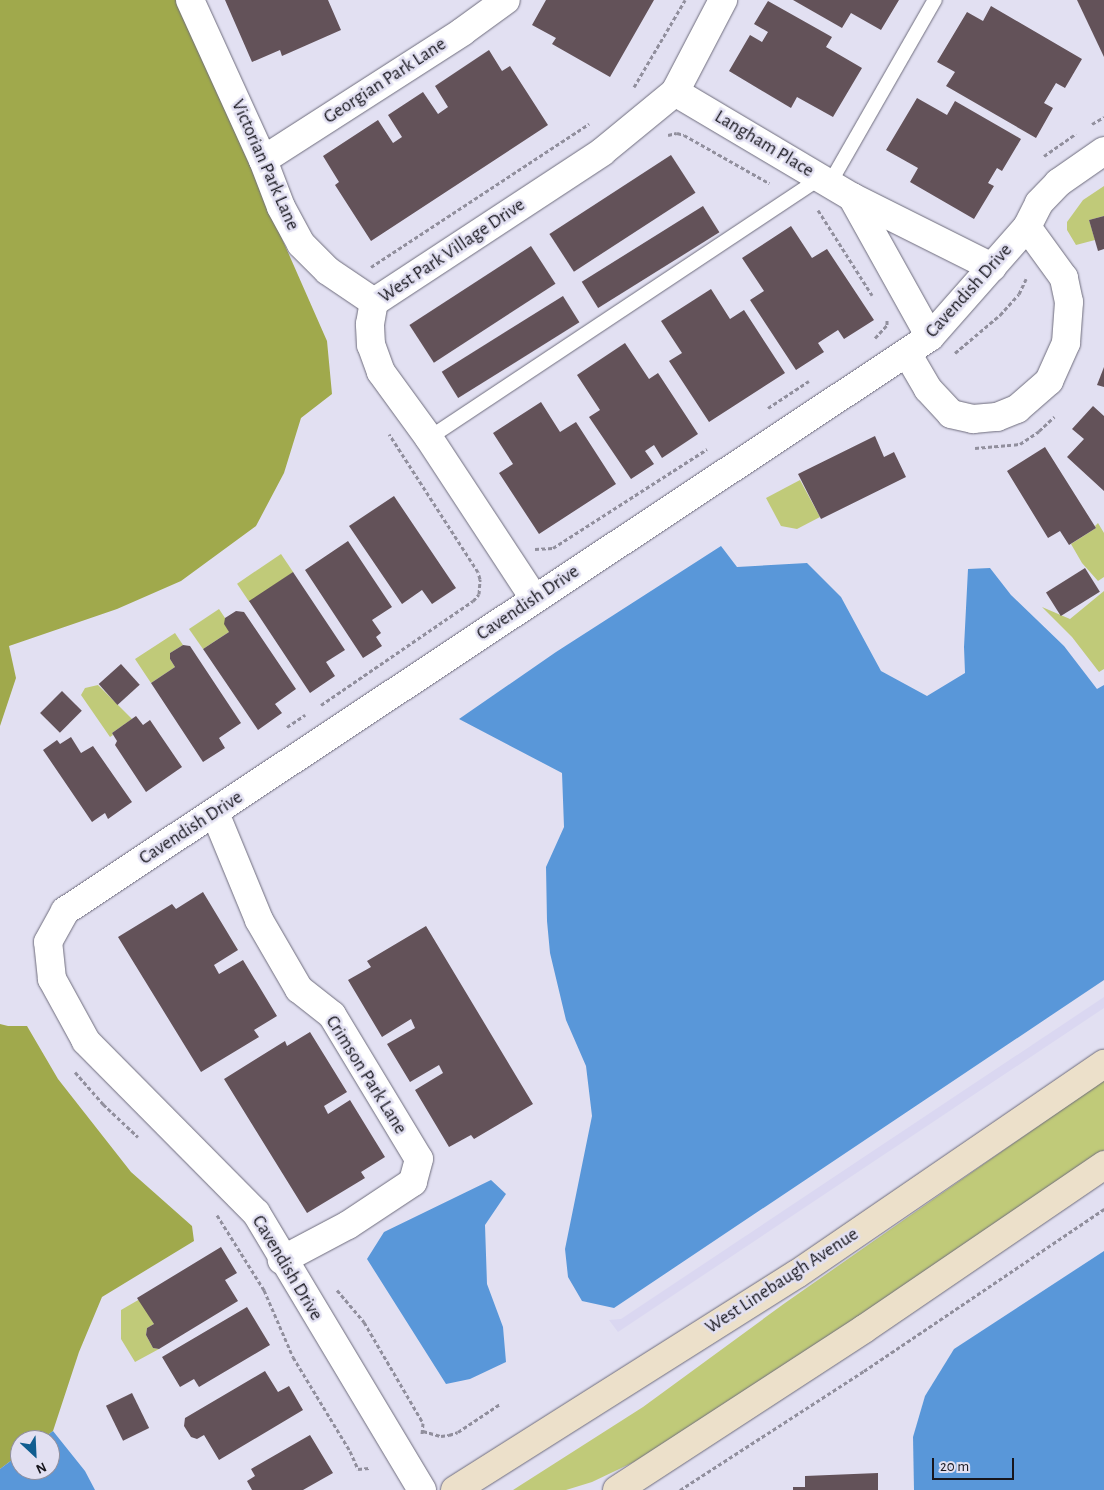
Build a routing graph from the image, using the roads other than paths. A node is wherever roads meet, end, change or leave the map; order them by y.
1 (190, 0) edge
2 (506, 0) edge
3 (723, 0) edge
4 (936, 0) edge
5 (675, 92) junction
6 (1104, 151) edge
7 (263, 160) junction
8 (830, 191) junction
9 (1027, 226) junction
10 (992, 267) junction
11 (374, 302) junction
12 (930, 337) junction
13 (907, 353) junction
14 (429, 438) junction
15 (534, 598) junction
16 (215, 813) junction
17 (1104, 1064) edge
18 (1104, 1165) edge
19 (282, 1260) junction
20 (422, 1490) edge
21 (455, 1490) edge
22 (617, 1490) edge

1 - 7 street, Victorian Park Lane
2 - 7 street, Georgian Park Lane
3 - 5 street, West Park Village Drive
4 - 8 lane
5 - 8 street, Langham Place
5 - 11 street, West Park Village Drive
6 - 9 street, Cavendish Drive
7 - 11 street, Victorian Park Lane
8 - 10 street, Langham Place
8 - 12 street
8 - 14 lane
9 - 10 street, Cavendish Drive
9 - 13 street, Cavendish Drive
10 - 12 street, Cavendish Drive
11 - 14 street, West Park Village Drive
12 - 13 street, Cavendish Drive
13 - 15 street, Cavendish Drive
14 - 15 street, West Park Village Drive
15 - 16 street, Cavendish Drive
16 - 19 street, Crimson Park Lane
16 - 19 street, Cavendish Drive
17 - 21 main road, West Linebaugh Avenue
18 - 22 main road
19 - 20 street, Cavendish Drive

